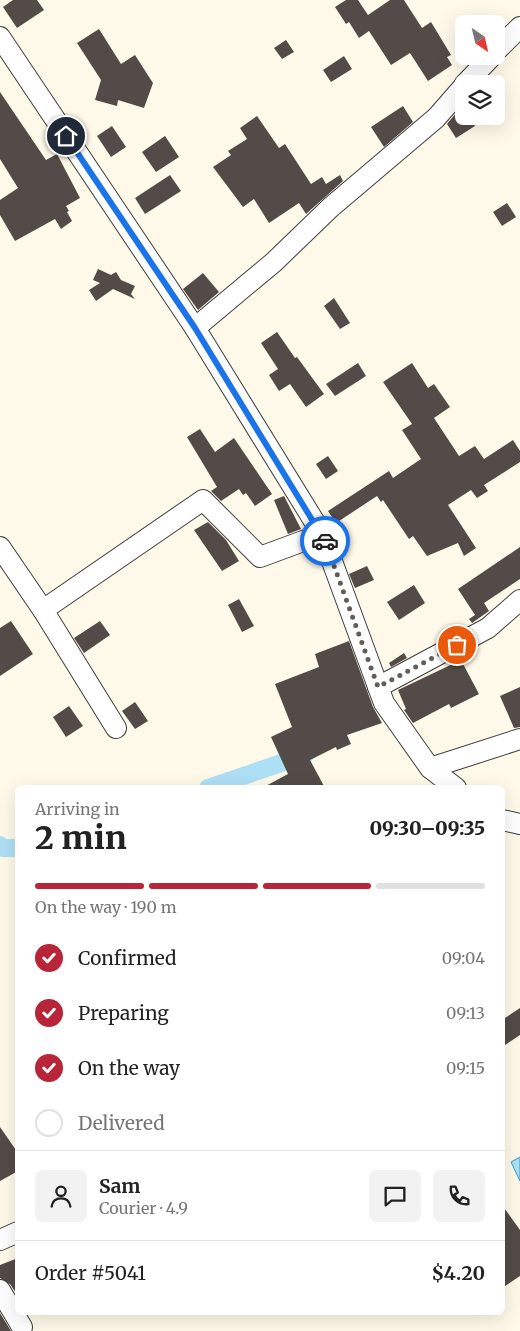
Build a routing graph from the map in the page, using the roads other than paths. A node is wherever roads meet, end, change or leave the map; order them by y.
1 (520, 27) edge
2 (0, 37) edge
3 (505, 43) edge
4 (484, 65) edge
5 (474, 75) edge
6 (455, 96) edge
7 (195, 328) junction
8 (322, 534) junction
9 (0, 547) edge
10 (520, 600) edge
11 (44, 610) junction
12 (378, 687) junction
13 (116, 728) dead end
14 (520, 739) edge
15 (430, 768) junction
16 (452, 785) edge
17 (505, 821) edge
18 (520, 824) edge
19 (15, 1233) edge
20 (0, 1240) edge
21 (0, 1290) edge
22 (22, 1328) dead end

1 - 3 street
2 - 7 street
4 - 5 street
6 - 7 street
7 - 8 street
8 - 11 street
8 - 12 street
9 - 11 street
10 - 12 street
11 - 13 street
12 - 15 street
14 - 15 street
15 - 16 street
17 - 18 street
19 - 20 street
21 - 22 street

